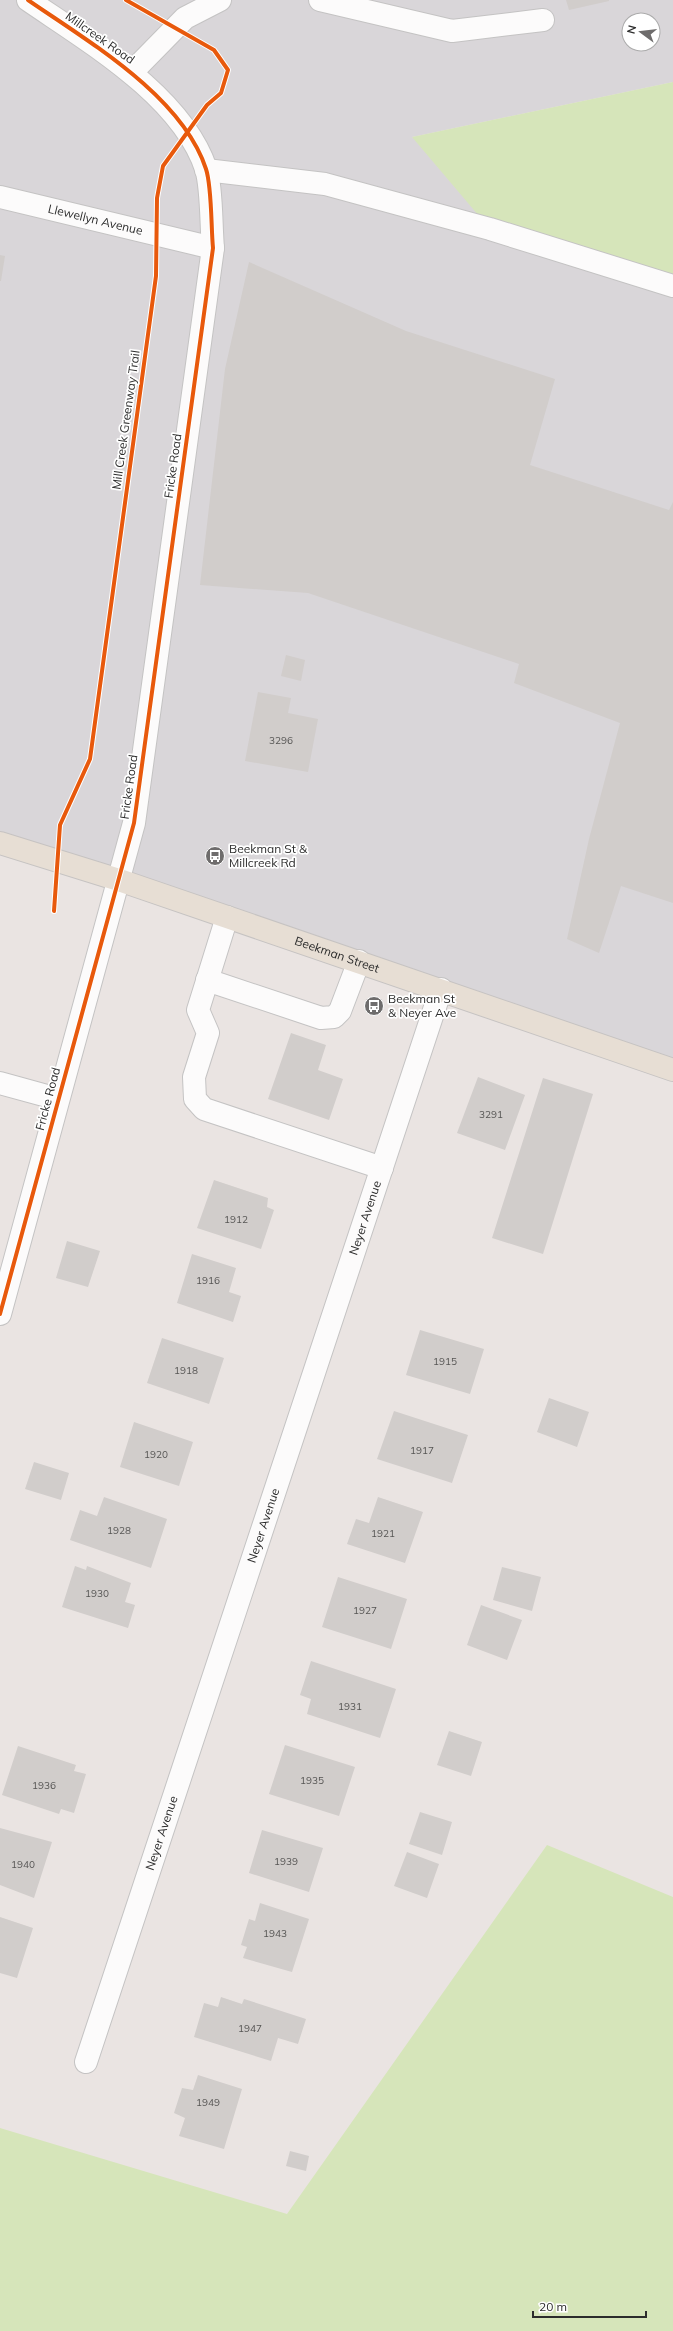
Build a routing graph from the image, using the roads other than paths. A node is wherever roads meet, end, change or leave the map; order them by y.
1 (28, 0) edge
2 (220, 0) edge
3 (320, 0) edge
4 (542, 20) dead end
5 (132, 72) junction
6 (206, 170) junction
7 (0, 198) edge
8 (213, 248) junction
9 (673, 286) edge
10 (0, 843) edge
11 (119, 880) junction
12 (227, 916) junction
13 (359, 961) junction
14 (207, 980) junction
15 (442, 989) junction
16 (673, 1070) edge
17 (0, 1083) edge
18 (58, 1100) junction
19 (382, 1168) junction
20 (0, 1314) edge
21 (86, 2062) dead end

1 - 5 street, Millcreek Road
2 - 5 street
3 - 4 street
5 - 6 street, Millcreek Road
6 - 8 street, Millcreek Road
6 - 9 street
7 - 8 street, Llewellyn Avenue
8 - 11 street, Fricke Road
10 - 11 main road, Beekman Street
11 - 12 main road, Beekman Street
11 - 18 street, Fricke Road
12 - 13 main road, Beekman Street
12 - 14 street
13 - 14 street
13 - 15 main road, Beekman Street
14 - 19 street
15 - 16 main road, Beekman Street
15 - 19 street, Neyer Avenue
17 - 18 street
18 - 20 street, Fricke Road
19 - 21 street, Neyer Avenue

